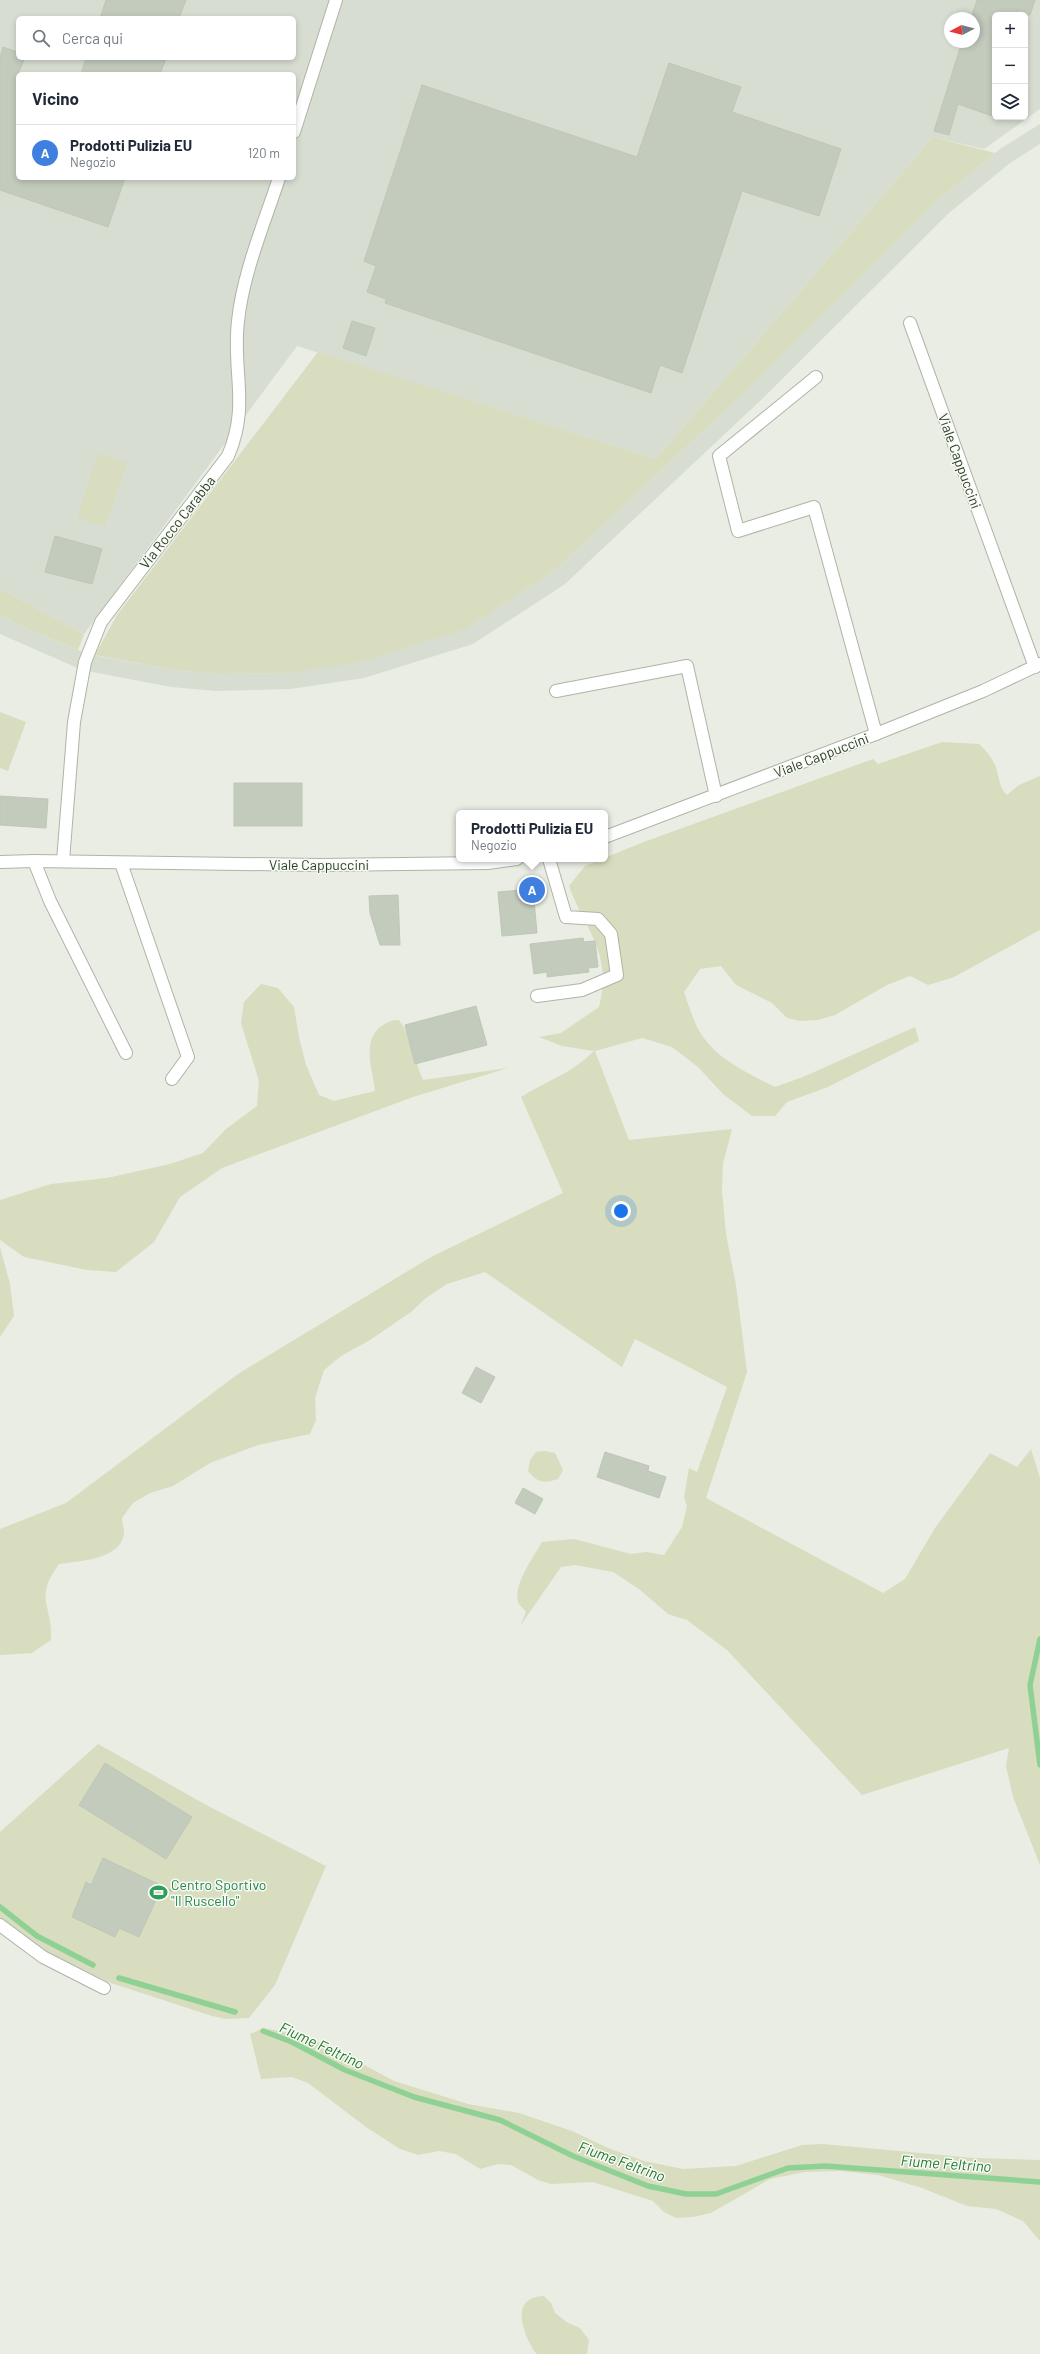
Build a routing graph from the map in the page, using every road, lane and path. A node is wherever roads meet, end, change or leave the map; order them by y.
1 (336, 0) edge
2 (296, 126) edge
3 (278, 180) edge
4 (910, 323) dead end
5 (816, 377) dead end
6 (1037, 665) edge
7 (556, 691) dead end
8 (876, 734) junction
9 (716, 796) junction
10 (608, 836) edge
11 (34, 860) junction
12 (62, 861) junction
13 (0, 862) edge
14 (495, 862) edge
15 (550, 862) edge
16 (121, 863) junction
17 (537, 996) dead end
18 (126, 1053) dead end
19 (172, 1079) dead end
20 (0, 1925) edge
21 (104, 1988) dead end

1 - 2 street
3 - 12 street, Via Rocco Carabba
4 - 6 street, Viale Cappuccini
5 - 8 street
6 - 8 street, Viale Cappuccini
7 - 9 street
8 - 9 street, Viale Cappuccini
9 - 10 street, Viale Cappuccini
11 - 12 street, Viale Cappuccini
11 - 13 street, Viale Cappuccini
11 - 18 street
12 - 16 street, Viale Cappuccini
14 - 16 street, Viale Cappuccini
15 - 17 street
16 - 19 street
20 - 21 street

